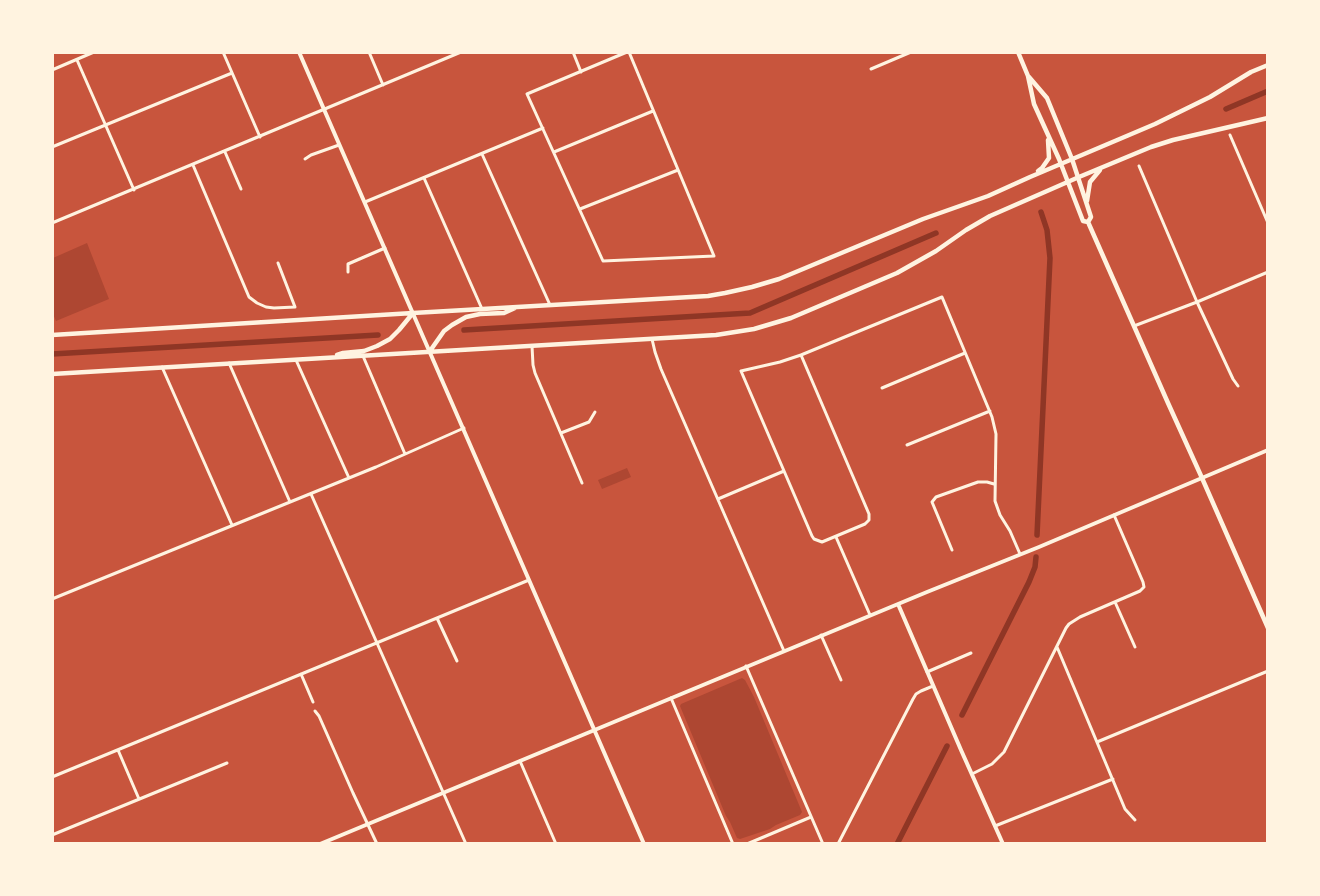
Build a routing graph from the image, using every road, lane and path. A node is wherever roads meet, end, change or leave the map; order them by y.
1 (94, 52) edge
2 (223, 52) edge
3 (299, 52) edge
4 (369, 52) edge
5 (462, 52) edge
6 (573, 52) edge
7 (628, 52) edge
8 (911, 52) edge
9 (1018, 52) edge
10 (77, 60) junction
11 (1268, 65) edge
12 (871, 69) dead end
13 (52, 70) edge
14 (581, 72) junction
15 (232, 73) junction
16 (1028, 76) junction
17 (383, 85) junction
18 (324, 110) junction
19 (653, 110) junction
20 (1268, 118) edge
21 (106, 125) junction
22 (543, 128) junction
23 (1047, 134) junction
24 (1230, 135) dead end
25 (260, 137) junction
26 (339, 145) junction
27 (52, 147) edge
28 (225, 152) junction
29 (554, 152) junction
30 (482, 154) junction
31 (306, 159) dead end
32 (1072, 159) junction
33 (1060, 164) junction
34 (193, 165) junction
35 (1139, 166) dead end
36 (1103, 168) junction
37 (678, 170) junction
38 (1030, 176) junction
39 (1078, 177) junction
40 (424, 178) junction
41 (1067, 182) junction
42 (241, 189) dead end
43 (134, 190) junction
44 (365, 202) junction
45 (1086, 202) junction
46 (580, 209) junction
47 (1088, 222) junction
48 (52, 223) edge
49 (1268, 223) edge
50 (385, 248) junction
51 (278, 263) dead end
52 (348, 272) dead end
53 (1268, 272) edge
54 (1197, 302) junction
55 (550, 305) junction
56 (519, 306) junction
57 (482, 308) junction
58 (413, 312) junction
59 (1134, 326) junction
60 (52, 336) edge
61 (652, 339) junction
62 (532, 346) junction
63 (430, 352) junction
64 (965, 353) junction
65 (362, 355) junction
66 (801, 355) junction
67 (331, 357) junction
68 (296, 359) junction
69 (229, 363) junction
70 (162, 367) junction
71 (52, 374) edge
72 (1238, 386) dead end
73 (882, 388) dead end
74 (990, 411) junction
75 (594, 412) dead end
76 (464, 428) junction
77 (561, 433) junction
78 (907, 445) dead end
79 (1268, 450) edge
80 (405, 454) junction
81 (784, 471) junction
82 (349, 478) junction
83 (1202, 478) junction
84 (582, 482) dead end
85 (994, 484) junction
86 (311, 494) junction
87 (718, 499) junction
88 (290, 502) junction
89 (1114, 515) junction
90 (232, 525) junction
91 (836, 537) junction
92 (952, 550) dead end
93 (1020, 554) junction
94 (529, 580) junction
95 (52, 599) edge
96 (1116, 602) junction
97 (898, 604) junction
98 (870, 615) junction
99 (437, 618) junction
100 (1268, 628) edge
101 (821, 635) junction
102 (376, 643) junction
103 (1057, 646) junction
104 (1135, 647) dead end
105 (784, 651) junction
106 (971, 653) dead end
107 (457, 661) dead end
108 (746, 666) junction
109 (1268, 671) edge
110 (927, 672) junction
111 (301, 674) junction
112 (841, 680) dead end
113 (933, 686) junction
114 (671, 698) junction
115 (313, 702) dead end
116 (315, 711) dead end
117 (594, 729) junction
118 (1098, 742) junction
119 (118, 750) junction
120 (520, 760) junction
121 (227, 762) dead end
122 (972, 774) junction
123 (52, 777) edge
124 (1113, 779) junction
125 (443, 792) junction
126 (139, 799) junction
127 (811, 817) junction
128 (1135, 820) dead end
129 (368, 824) junction
130 (995, 826) junction
131 (52, 835) edge
132 (320, 844) edge
133 (376, 844) edge
134 (466, 844) edge
135 (556, 844) edge
136 (644, 844) edge
137 (733, 844) edge
138 (748, 844) edge
139 (822, 844) edge
140 (838, 844) edge
141 (1003, 844) edge

1 - 10 street
2 - 15 street
3 - 18 street
4 - 17 street
5 - 17 street
6 - 14 street
7 - 14 street
7 - 19 street
8 - 12 street
9 - 16 main road
10 - 13 street
10 - 21 street
11 - 32 main road
14 - 22 street
15 - 21 street
15 - 25 street
16 - 23 main road
16 - 32 main road
17 - 18 street
18 - 25 street
18 - 26 street
19 - 29 street
19 - 37 street
20 - 36 main road
21 - 27 street
21 - 43 street
22 - 29 street
22 - 30 street
23 - 33 main road
23 - 38 main road
24 - 49 street
25 - 28 street
26 - 31 street
26 - 44 street
28 - 34 street
28 - 42 street
29 - 46 street
30 - 40 street
30 - 55 street
32 - 33 main road
32 - 39 main road
33 - 38 main road
33 - 41 main road
34 - 43 street
34 - 51 street
35 - 54 street
36 - 39 main road
36 - 45 main road
37 - 46 street
37 - 46 street
38 - 55 main road
39 - 41 main road
39 - 45 main road
40 - 44 street
40 - 57 street
41 - 47 main road
41 - 61 main road
43 - 48 street
44 - 50 street
45 - 47 main road
47 - 59 main road
50 - 52 street
50 - 58 street
53 - 54 street
54 - 59 street
54 - 72 street
55 - 56 main road
56 - 57 main road
56 - 63 main road
57 - 58 main road
58 - 60 main road
58 - 63 street
58 - 67 main road
59 - 83 main road
61 - 62 main road
61 - 87 street
62 - 63 main road
62 - 77 street
63 - 65 main road
63 - 76 street
64 - 66 street
64 - 73 street
64 - 74 street
65 - 67 main road
65 - 80 street
66 - 81 street
66 - 91 street
67 - 68 main road
68 - 69 main road
68 - 82 street
69 - 70 main road
69 - 88 street
70 - 71 main road
70 - 90 street
74 - 78 street
74 - 85 street
75 - 77 street
76 - 80 street
76 - 94 street
77 - 84 street
79 - 83 street
80 - 82 street
81 - 87 street
81 - 91 street
82 - 86 street
83 - 89 street
83 - 100 main road
85 - 92 street
85 - 93 street
86 - 88 street
86 - 102 street
87 - 105 street
88 - 90 street
89 - 93 street
89 - 96 street
90 - 95 street
91 - 98 street
93 - 97 street
94 - 99 street
94 - 117 street
96 - 103 street
96 - 104 street
97 - 98 street
97 - 110 street
98 - 101 street
99 - 102 street
99 - 107 street
101 - 105 street
101 - 112 street
102 - 111 street
102 - 125 street
103 - 118 street
103 - 122 street
105 - 108 street
106 - 110 street
108 - 114 street
108 - 127 street
109 - 118 street
110 - 113 street
111 - 115 street
111 - 119 street
113 - 122 street
113 - 140 street
114 - 117 street
114 - 137 street
116 - 129 street
117 - 120 street
117 - 136 street
118 - 124 street
119 - 123 street
119 - 126 street
120 - 125 street
120 - 135 street
121 - 126 street
122 - 130 street
124 - 128 street
124 - 130 street
125 - 129 street
125 - 134 street
126 - 131 street
127 - 138 street
127 - 139 street
129 - 132 street
129 - 133 street
130 - 141 street

